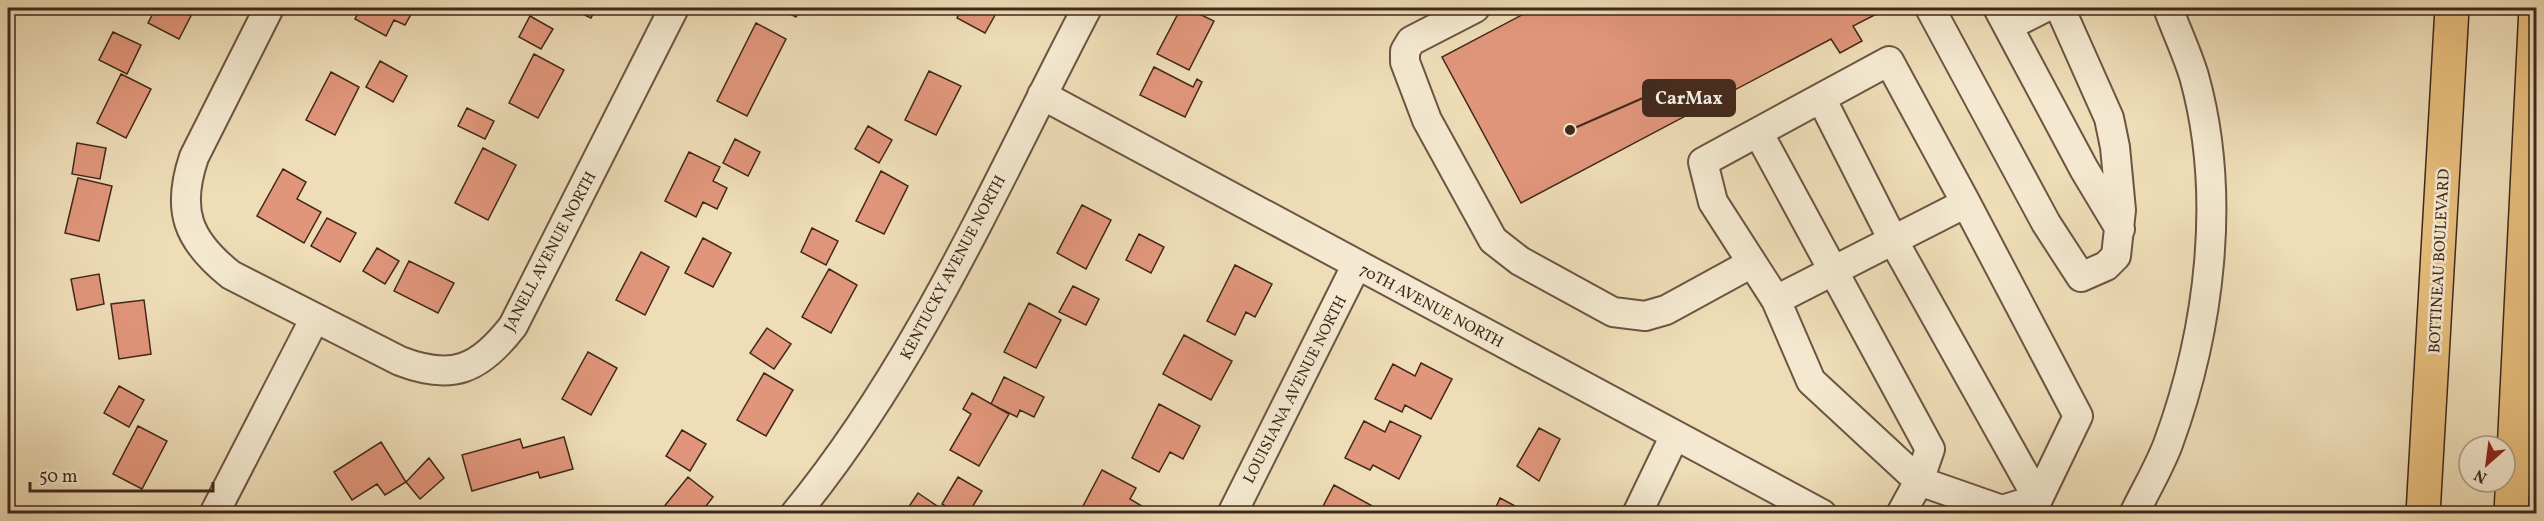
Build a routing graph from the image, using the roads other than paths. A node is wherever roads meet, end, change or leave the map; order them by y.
1 (269, 8) edge
2 (674, 8) edge
3 (1087, 8) edge
4 (1475, 8) edge
5 (1930, 8) edge
6 (2044, 8) edge
7 (2060, 8) edge
8 (2168, 8) edge
9 (2452, 8) edge
10 (2536, 8) edge
11 (2003, 17) edge
12 (1042, 95) junction
13 (1821, 98) junction
14 (1758, 132) junction
15 (1966, 203) junction
16 (2120, 231) junction
17 (1893, 240) junction
18 (1752, 263) junction
19 (1357, 264) junction
20 (1835, 270) junction
21 (1776, 300) junction
22 (315, 318) junction
23 (1675, 435) junction
24 (1919, 481) junction
25 (2038, 499) junction
26 (214, 513) edge
27 (795, 513) edge
28 (1232, 513) edge
29 (1637, 513) edge
30 (1822, 513) edge
31 (1901, 513) edge
32 (2134, 513) edge
33 (2423, 513) edge
34 (2511, 513) edge

1 - 22 street, JANELL AVENUE NORTH
2 - 22 street, JANELL AVENUE NORTH
3 - 12 street, KENTUCKY AVENUE NORTH
4 - 18 street
5 - 16 street
6 - 11 street
7 - 16 street
8 - 32 street
9 - 33 highway, BOTTINEAU BOULEVARD
10 - 34 highway
11 - 16 street
12 - 19 street, 70TH AVENUE NORTH
12 - 27 street, KENTUCKY AVENUE NORTH
13 - 14 street
13 - 15 street
13 - 17 street
14 - 18 street
14 - 20 street
15 - 17 street
15 - 25 street
17 - 20 street
17 - 25 street
18 - 21 street
19 - 23 street, 70TH AVENUE NORTH
19 - 28 street, LOUISIANA AVENUE NORTH
20 - 21 street
20 - 24 street
21 - 24 street
22 - 26 street
23 - 29 street
23 - 30 street, 70TH AVENUE NORTH
24 - 25 street
24 - 31 street

